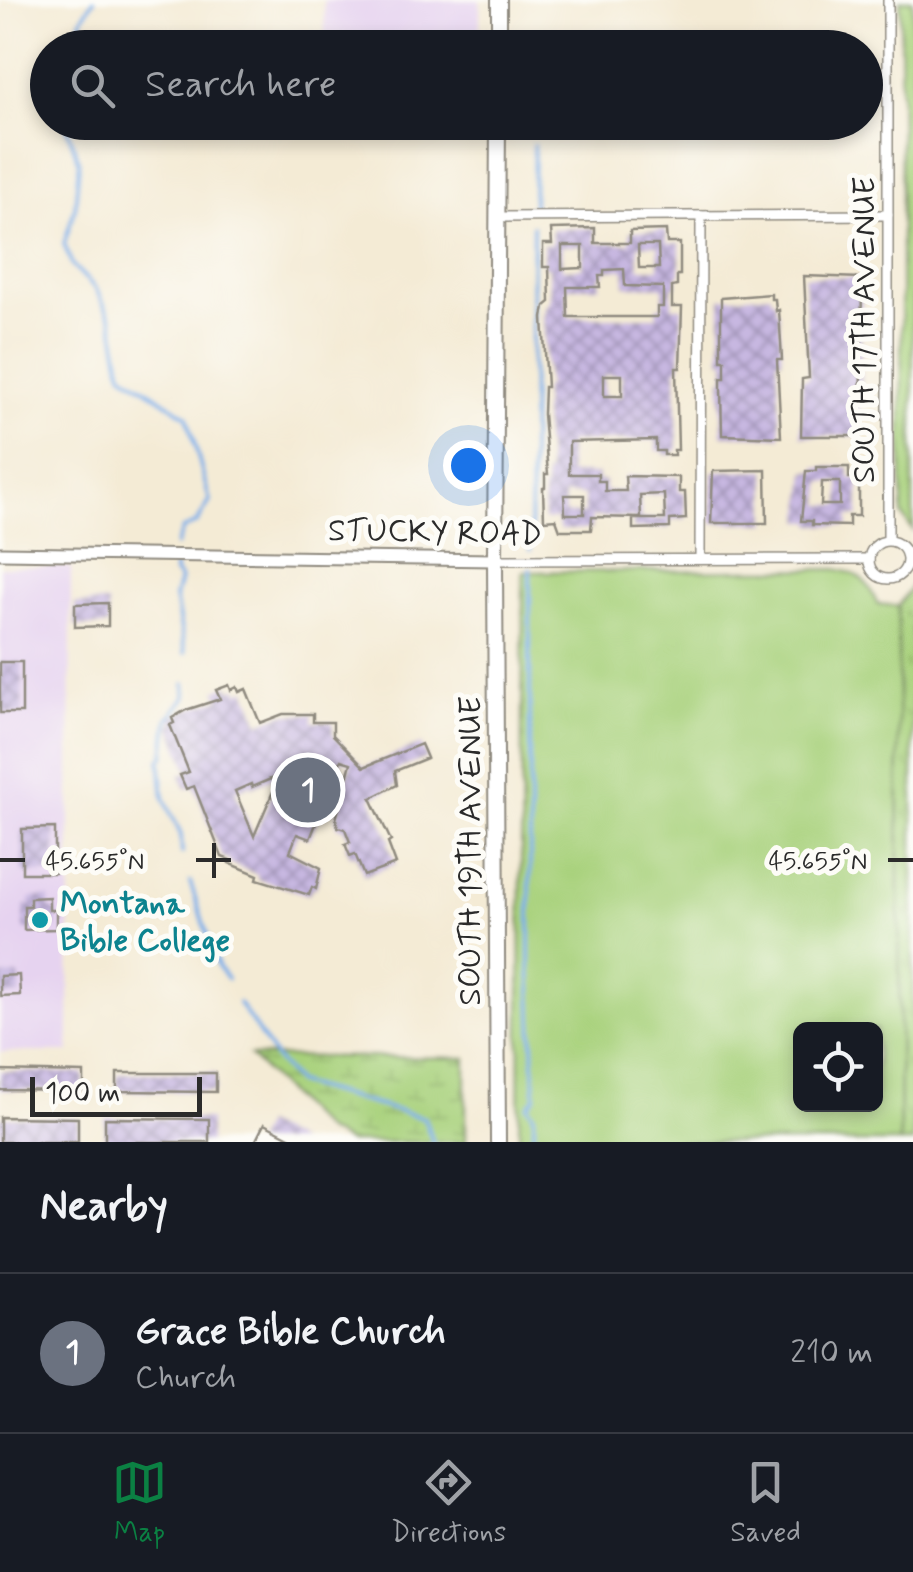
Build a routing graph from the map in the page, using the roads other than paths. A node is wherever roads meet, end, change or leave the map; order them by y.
1 (499, 0) edge
2 (888, 0) edge
3 (498, 30) edge
4 (498, 140) edge
5 (888, 215) junction
6 (701, 216) junction
7 (497, 217) junction
8 (888, 540) junction
9 (0, 553) edge
10 (700, 559) junction
11 (869, 559) junction
12 (495, 560) junction
13 (910, 560) edge
14 (498, 1142) edge

1 - 3 main road
2 - 5 street, SOUTH 17TH AVENUE
4 - 7 main road, SOUTH 19TH AVENUE
5 - 6 street
5 - 8 street, SOUTH 17TH AVENUE
6 - 7 street
6 - 10 street
7 - 12 main road, SOUTH 19TH AVENUE
8 - 11 street
8 - 13 street, STUCKY ROAD
9 - 12 street, STUCKY ROAD
10 - 11 street, STUCKY ROAD
10 - 12 street, STUCKY ROAD
11 - 13 street, STUCKY ROAD
12 - 14 main road, SOUTH 19TH AVENUE

